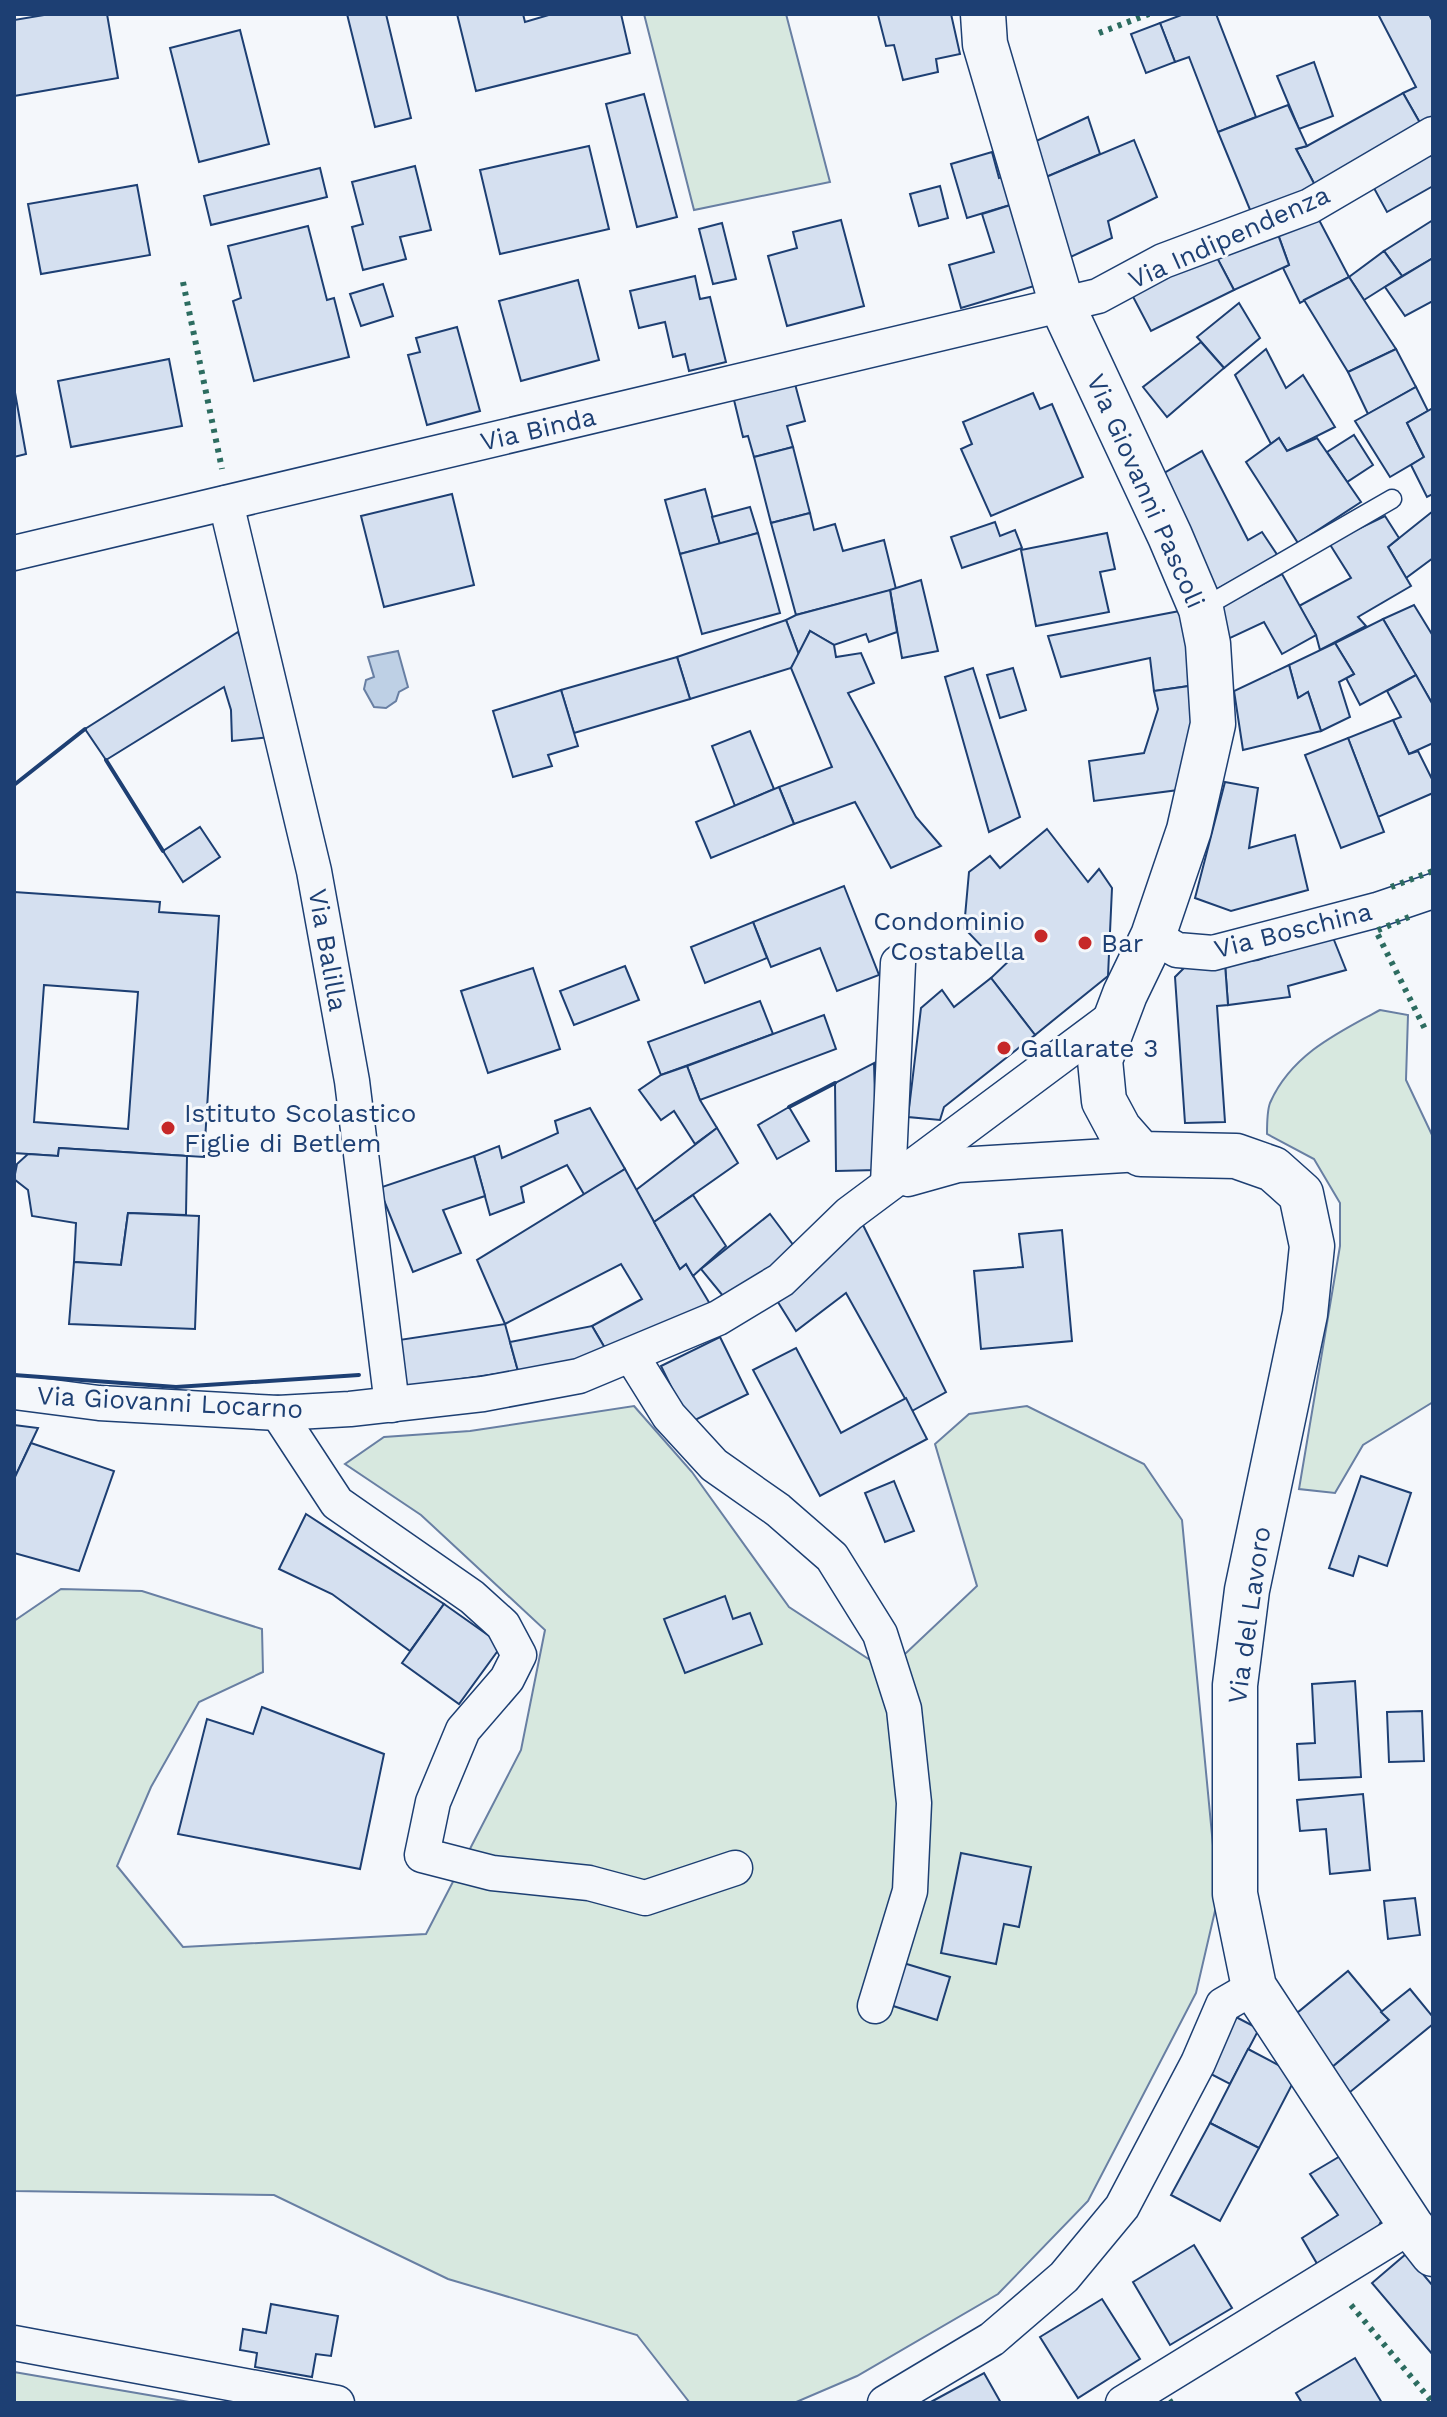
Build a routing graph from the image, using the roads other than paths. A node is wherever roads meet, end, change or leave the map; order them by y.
1 (983, 14) edge
2 (1433, 134) edge
3 (1062, 305) junction
4 (1392, 499) dead end
5 (226, 503) junction
6 (14, 553) edge
7 (1201, 609) junction
8 (1433, 891) edge
9 (1153, 936) junction
10 (898, 963) dead end
11 (1116, 1015) junction
12 (1141, 1154) junction
13 (888, 1184) junction
14 (631, 1355) junction
15 (14, 1392) edge
16 (392, 1405) junction
17 (278, 1413) junction
18 (735, 1868) dead end
19 (1254, 1987) junction
20 (875, 2006) dead end
21 (1426, 2230) edge
22 (14, 2343) edge
23 (337, 2403) edge
24 (885, 2403) edge
25 (1123, 2403) edge

1 - 3 street, Via Giovanni Pascoli
2 - 3 street, Via Indipendenza
3 - 5 street, Via Binda
3 - 7 street, Via Giovanni Pascoli
4 - 7 lane
5 - 6 street, Via Binda
5 - 16 street, Via Balilla
7 - 9 street, Via Giovanni Pascoli
8 - 9 street, Via Boschina
9 - 11 street, Via Giovanni Pascoli
10 - 13 street
11 - 12 street, Via Giovanni Pascoli
11 - 13 street, Via Giovanni Locarno
12 - 13 street
12 - 19 street, Via del Lavoro
13 - 14 street, Via Giovanni Locarno
14 - 16 street, Via Giovanni Locarno
14 - 20 street
15 - 17 street, Via Giovanni Locarno
16 - 17 street, Via Giovanni Locarno
17 - 18 street
19 - 21 street, Via del Lavoro
19 - 24 street
21 - 25 street
22 - 23 street

